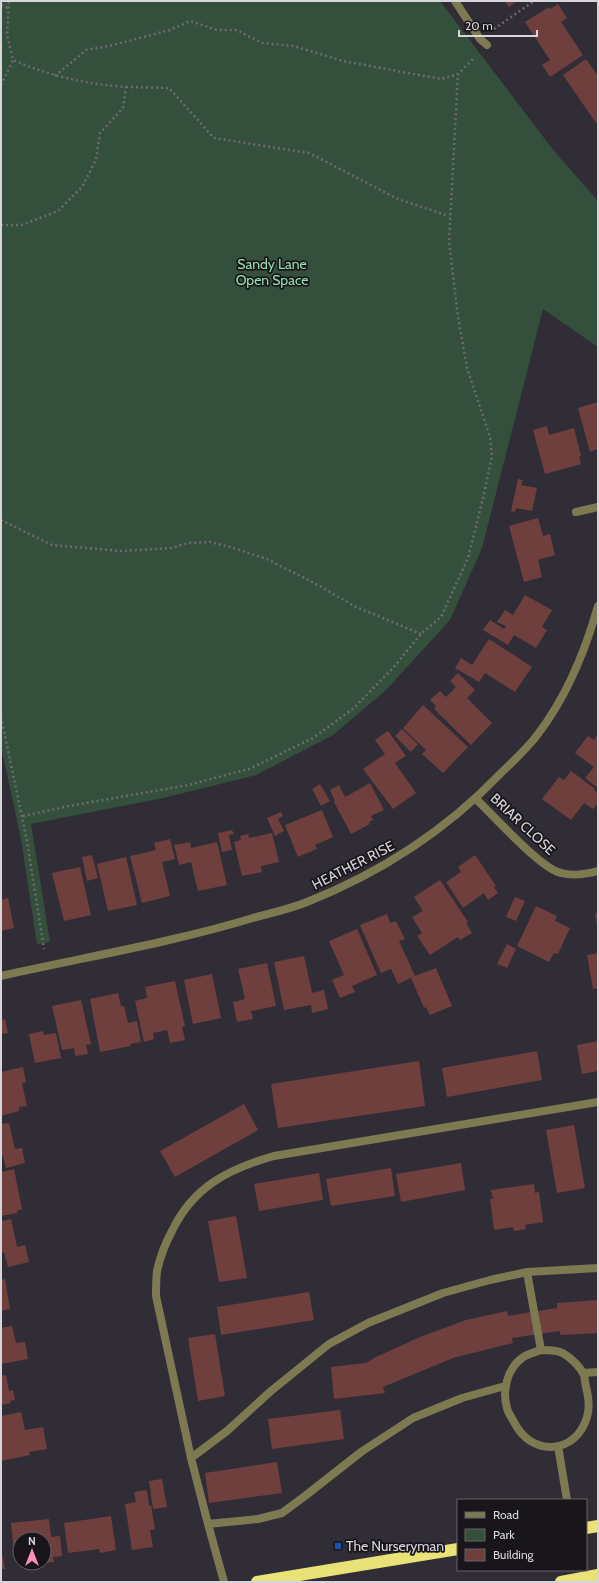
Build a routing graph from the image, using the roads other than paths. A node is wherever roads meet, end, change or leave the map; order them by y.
1 (455, 1) edge
2 (487, 45) dead end
3 (598, 507) edge
4 (576, 512) dead end
5 (598, 606) edge
6 (476, 799) junction
7 (598, 871) edge
8 (1, 976) edge
9 (598, 1102) edge
10 (598, 1268) edge
11 (527, 1272) junction
12 (541, 1350) junction
13 (598, 1372) edge
14 (583, 1373) junction
15 (505, 1386) junction
16 (558, 1446) junction
17 (191, 1458) junction
18 (567, 1499) edge
19 (208, 1524) junction
20 (598, 1526) edge
21 (587, 1528) edge
22 (457, 1549) edge
23 (598, 1575) edge
24 (224, 1582) edge
25 (257, 1582) edge
26 (561, 1582) edge

1 - 2 street
3 - 4 street
5 - 6 street, HEATHER RISE
6 - 7 street, BRIAR CLOSE
6 - 8 street, HEATHER RISE
9 - 17 street
10 - 11 street
11 - 12 street
11 - 17 street
12 - 14 street
12 - 15 street
13 - 14 street
14 - 16 street
15 - 16 street
15 - 19 street
16 - 18 street
17 - 19 street
19 - 24 street
20 - 21 highway
22 - 25 highway
23 - 26 highway

